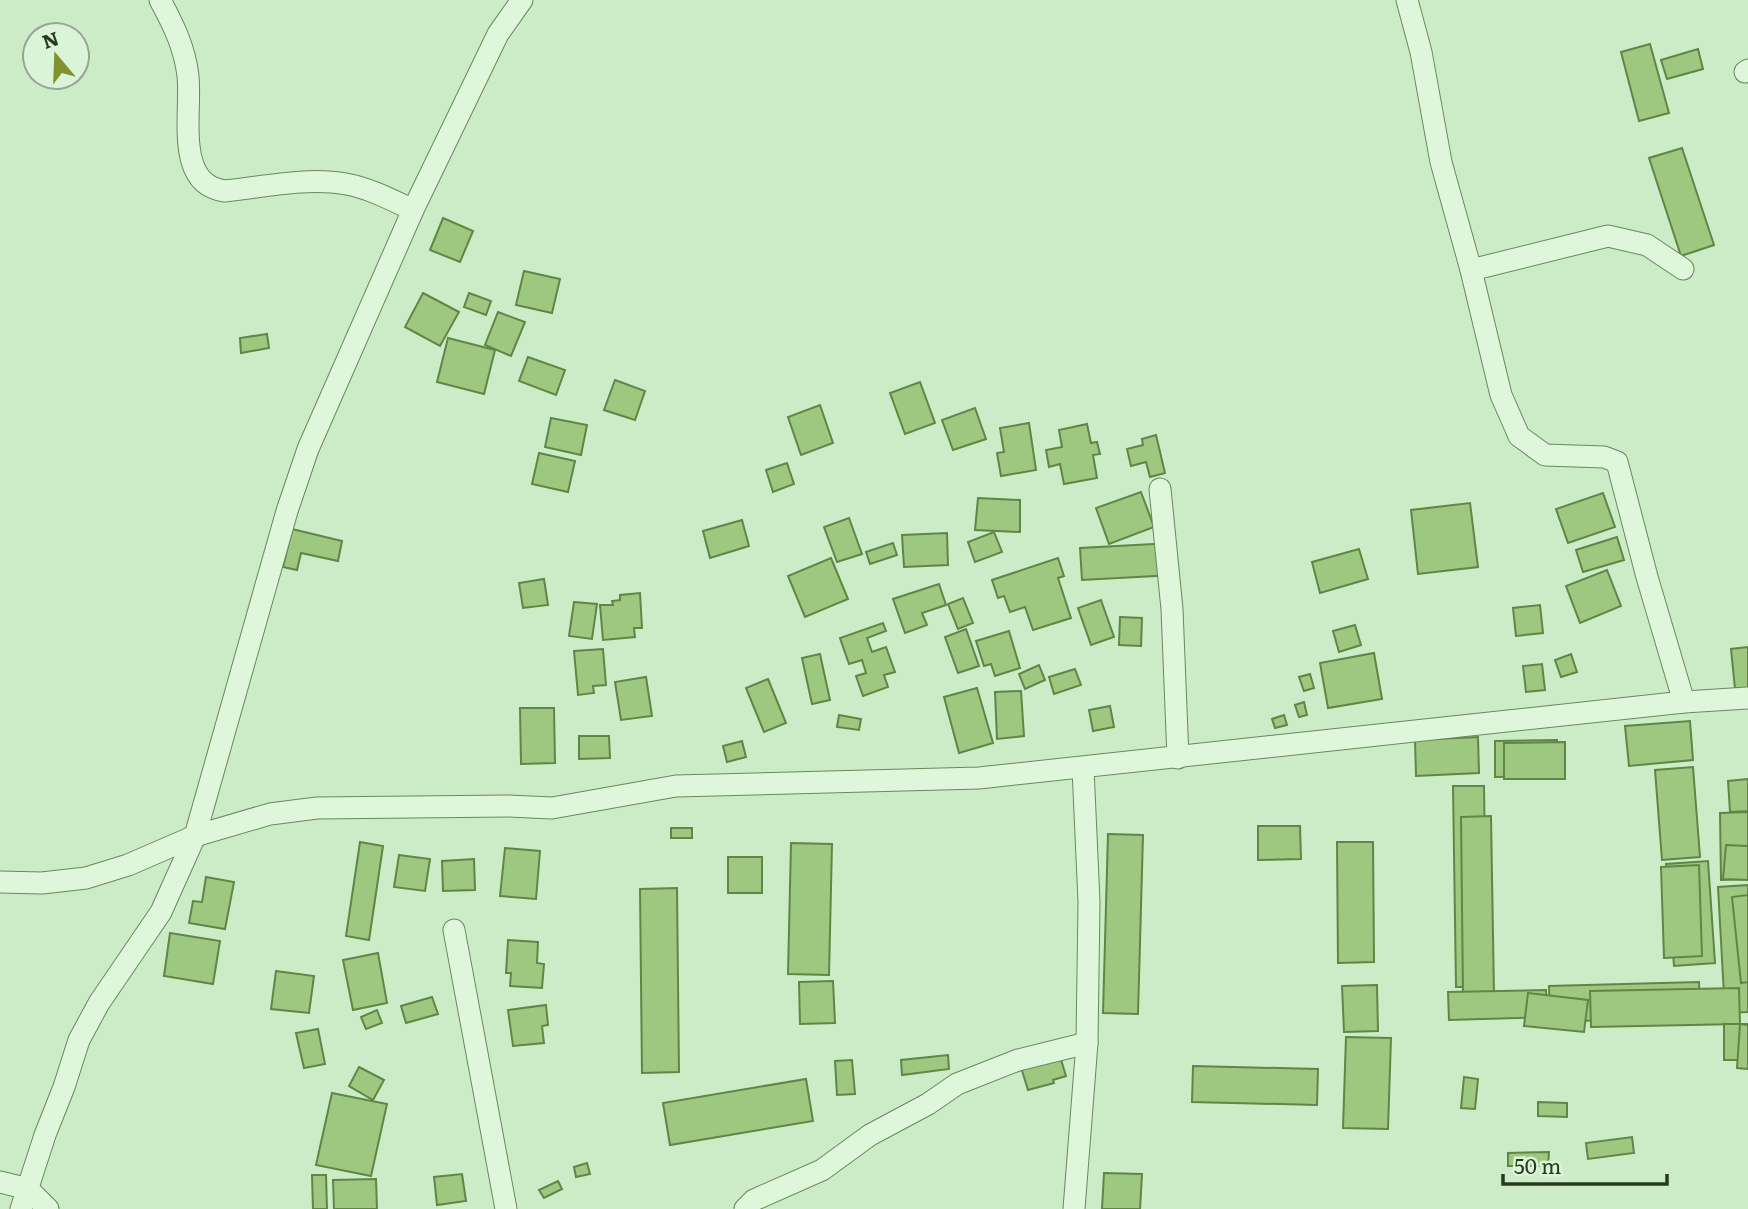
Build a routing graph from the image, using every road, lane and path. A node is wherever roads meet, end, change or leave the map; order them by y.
1 (160, 0) edge
2 (522, 0) edge
3 (1407, 0) edge
4 (413, 210) junction
5 (1684, 269) dead end
6 (1471, 270) junction
7 (1160, 489) dead end
8 (1748, 698) edge
9 (1685, 702) junction
10 (1178, 758) junction
11 (1083, 768) junction
12 (195, 836) junction
13 (0, 882) edge
14 (454, 930) dead end
15 (1087, 1044) junction
16 (0, 1182) edge
17 (25, 1199) edge
18 (48, 1209) edge
19 (506, 1209) edge
20 (745, 1209) edge
21 (1074, 1209) edge

1 - 4 street
2 - 4 street
3 - 6 street
4 - 12 street
5 - 6 street
6 - 9 street
7 - 10 street
8 - 9 street
9 - 10 street
10 - 11 street
11 - 12 street
11 - 15 street
12 - 13 street
12 - 17 street
14 - 19 street
15 - 20 street
15 - 21 street
16 - 17 street
17 - 18 street

